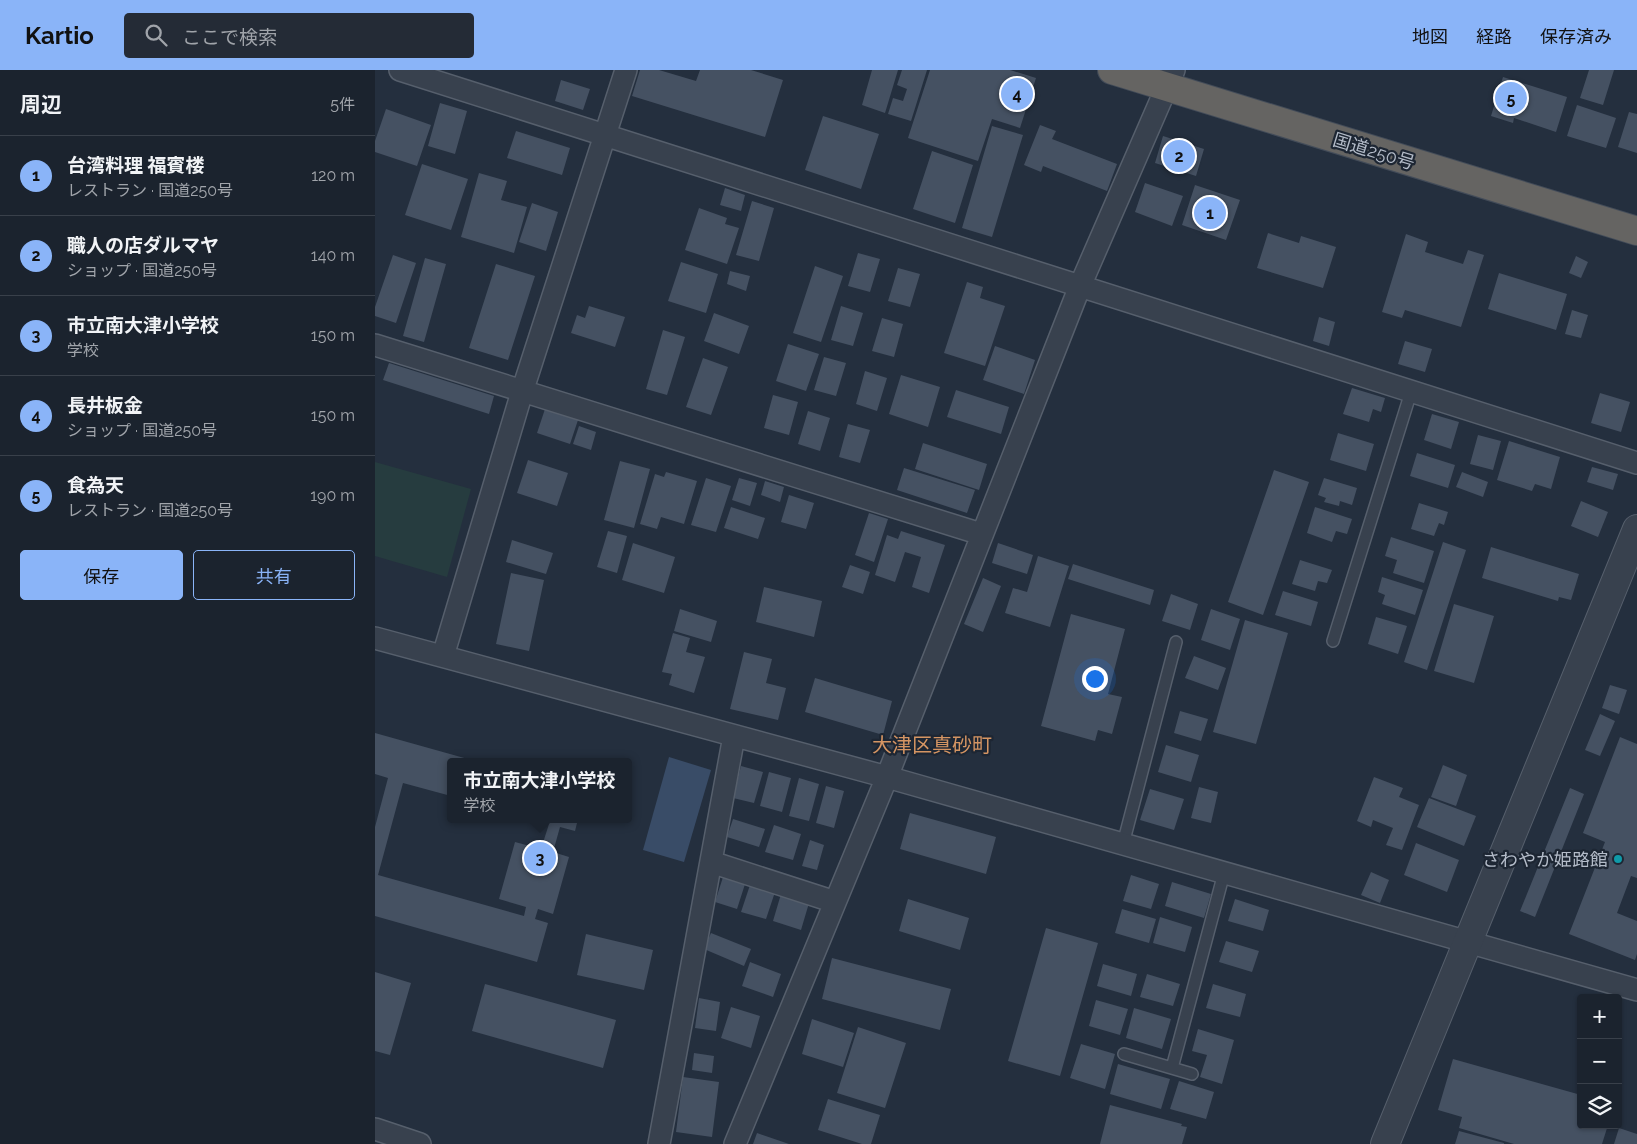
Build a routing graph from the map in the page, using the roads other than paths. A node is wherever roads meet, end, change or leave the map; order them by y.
1 (400, 70) edge
2 (625, 70) edge
3 (1112, 70) edge
4 (1171, 79) edge
5 (604, 136) junction
6 (1637, 231) edge
7 (1080, 286) junction
8 (375, 345) edge
9 (522, 392) junction
10 (1411, 392) junction
11 (1637, 462) edge
12 (1637, 529) edge
13 (981, 534) junction
14 (375, 638) edge
15 (1333, 641) dead end
16 (1176, 642) dead end
17 (443, 656) junction
18 (734, 736) junction
19 (887, 777) junction
20 (1123, 844) junction
21 (711, 862) junction
22 (1224, 872) junction
23 (835, 902) junction
24 (1467, 942) junction
25 (1637, 990) edge
26 (1124, 1054) dead end
27 (1172, 1068) junction
28 (1192, 1074) dead end
29 (375, 1129) edge
30 (419, 1144) edge
31 (659, 1144) edge
32 (735, 1144) edge
33 (1385, 1144) edge

1 - 5 street
2 - 5 street
3 - 4 highway, 国道250号
4 - 6 highway, 国道250号
4 - 7 street
5 - 7 street
5 - 9 street
7 - 10 street
7 - 13 street
8 - 9 street
9 - 13 street
9 - 17 street
10 - 11 street
10 - 15 lane
12 - 24 street
13 - 19 street
14 - 17 street
16 - 20 lane
17 - 18 street
18 - 19 street
18 - 21 street
19 - 20 street
19 - 23 street
20 - 22 street
21 - 23 street
21 - 31 street
22 - 24 street
22 - 27 lane
23 - 32 street
24 - 25 street
24 - 33 street
26 - 27 lane
27 - 28 lane
29 - 30 street

